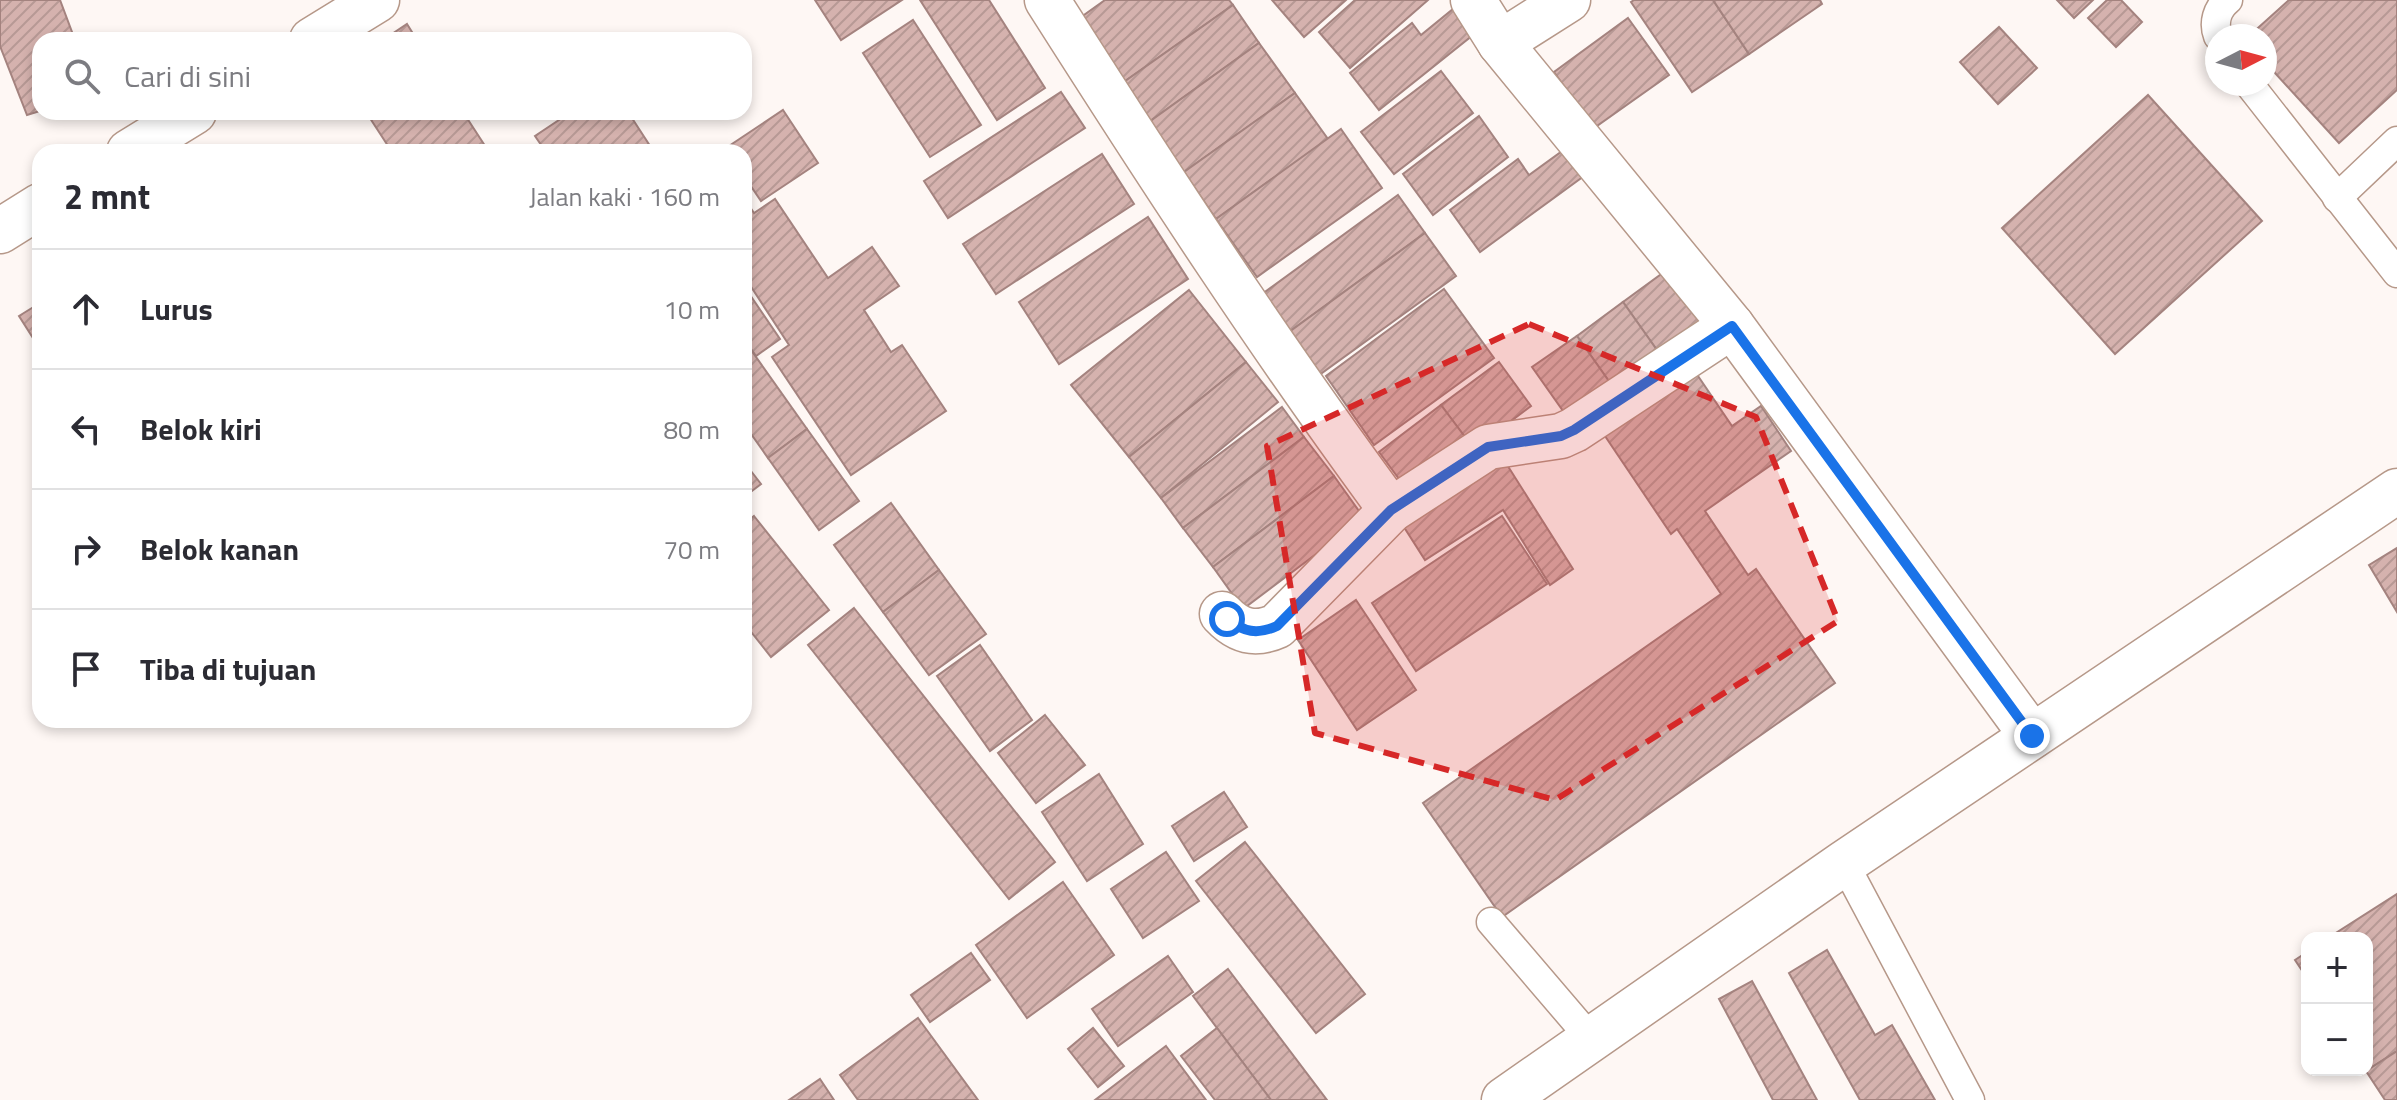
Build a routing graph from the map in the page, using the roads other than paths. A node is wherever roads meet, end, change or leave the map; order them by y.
1 (377, 0) edge
2 (1047, 0) edge
3 (1473, 0) edge
4 (1568, 0) edge
5 (2228, 0) edge
6 (2216, 24) edge
7 (325, 32) edge
8 (1500, 43) junction
9 (2258, 96) edge
10 (181, 120) edge
11 (2397, 141) edge
12 (142, 144) edge
13 (2337, 198) junction
14 (32, 211) edge
15 (0, 231) edge
16 (2397, 273) edge
17 (1732, 326) junction
18 (2397, 491) edge
19 (1391, 510) junction
20 (1222, 614) dead end
21 (2032, 736) junction
22 (1844, 863) junction
23 (1491, 922) dead end
24 (1591, 1039) junction
25 (1504, 1100) edge
26 (1970, 1100) edge

1 - 7 street
2 - 19 street
3 - 8 street
4 - 8 street
5 - 6 lane
8 - 17 street
9 - 13 lane
10 - 12 street
11 - 13 lane
13 - 16 lane
14 - 15 street
17 - 19 street
17 - 21 street
18 - 21 street
19 - 20 street
21 - 22 street
22 - 24 street
22 - 26 lane
23 - 24 lane
24 - 25 street

